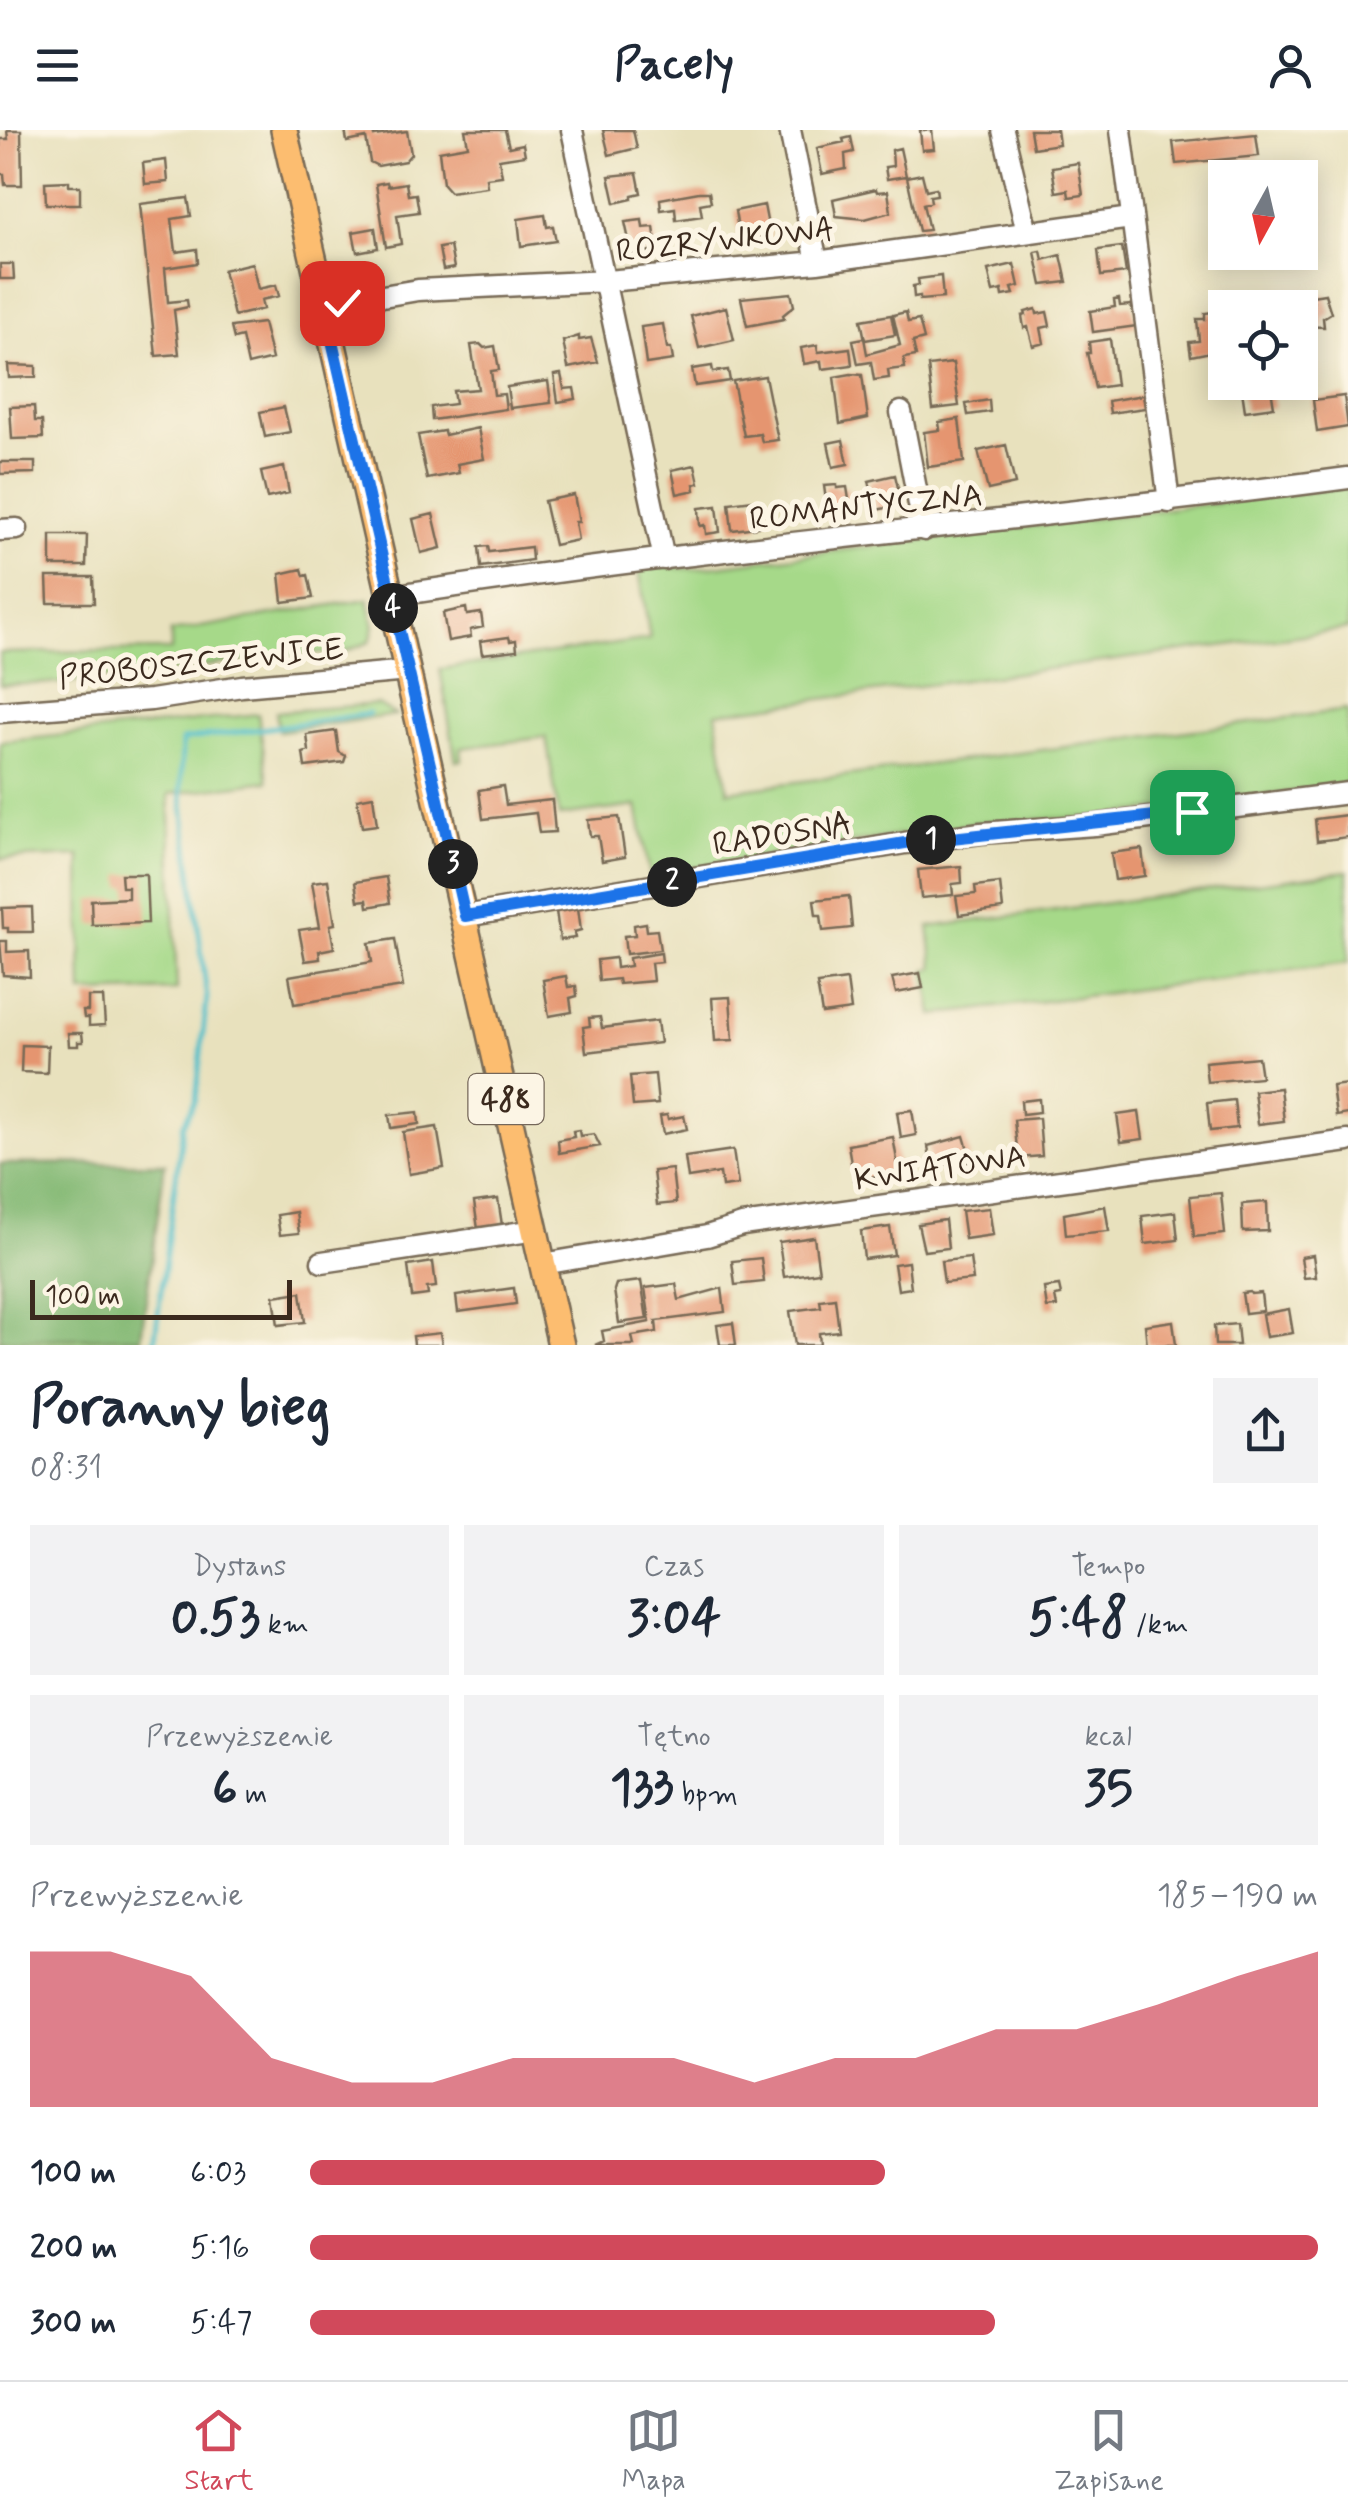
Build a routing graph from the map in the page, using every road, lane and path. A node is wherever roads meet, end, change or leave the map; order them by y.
1 (284, 130) edge
2 (572, 130) edge
3 (790, 130) edge
4 (1004, 130) edge
5 (1121, 130) edge
6 (1132, 218) junction
7 (1027, 232) junction
8 (818, 262) junction
9 (607, 281) junction
10 (324, 306) junction
11 (901, 412) dead end
12 (1348, 478) edge
13 (1169, 502) junction
14 (924, 530) junction
15 (664, 558) junction
16 (390, 596) junction
17 (408, 671) junction
18 (0, 712) edge
19 (1348, 793) edge
20 (465, 916) junction
21 (1348, 1141) edge
22 (536, 1230) junction
23 (322, 1262) dead end
24 (543, 1264) junction
25 (561, 1345) edge

1 - 10 main road, 488
2 - 9 street
3 - 8 street
4 - 7 street
5 - 6 street
6 - 7 street, ROZRYWKOWA
6 - 13 street
7 - 8 street, ROZRYWKOWA
8 - 9 street, ROZRYWKOWA
9 - 10 street, ROZRYWKOWA
9 - 15 street
10 - 16 main road, 488
11 - 14 street
12 - 13 street, ROMANTYCZNA
13 - 14 street, ROMANTYCZNA
14 - 15 street, ROMANTYCZNA
15 - 16 street, ROMANTYCZNA
16 - 17 main road, 488
17 - 18 street, PROBOSZCZEWICE
17 - 20 main road, 488
19 - 20 street, RADOSNA
20 - 22 main road, 488
21 - 24 street, KWIATOWA
22 - 23 street
22 - 24 main road, 488
24 - 25 main road, 488

